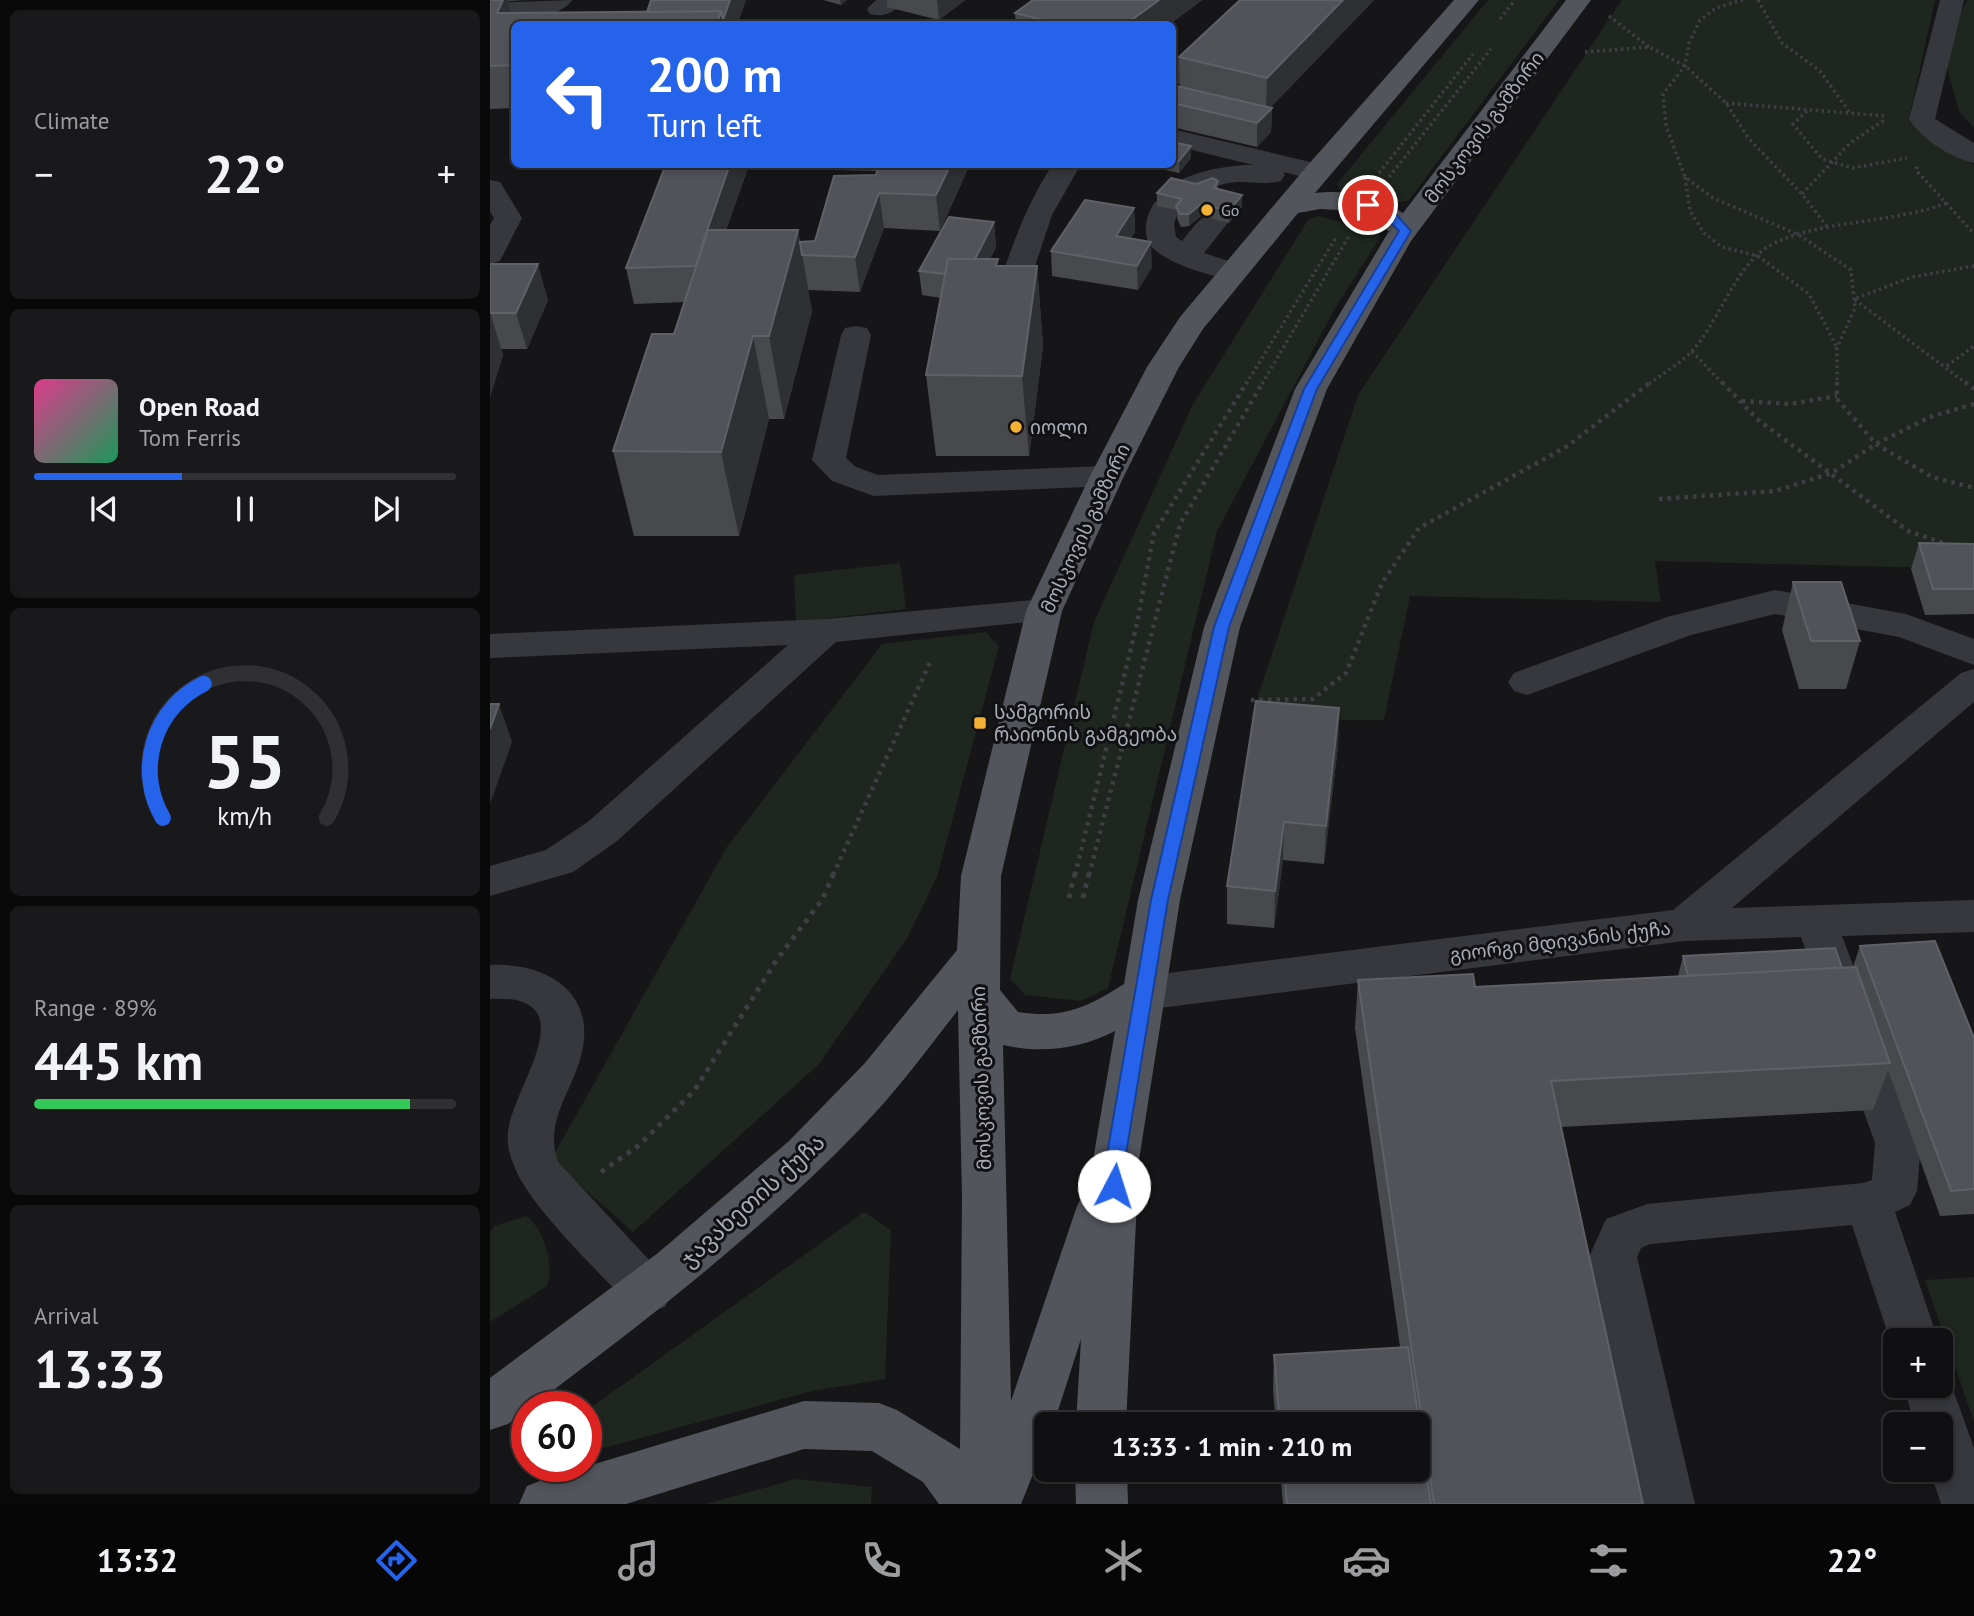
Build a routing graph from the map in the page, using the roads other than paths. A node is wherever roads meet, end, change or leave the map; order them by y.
1 (560, 0) edge
2 (1258, 0) edge
3 (1467, 0) edge
4 (1580, 0) edge
5 (1952, 0) edge
6 (490, 10) edge
7 (1176, 87) edge
8 (1176, 138) edge
9 (1966, 151) edge
10 (1065, 168) edge
11 (1257, 173) junction
12 (1305, 186) junction
13 (490, 188) edge
14 (1405, 231) junction
15 (490, 255) edge
16 (1185, 256) junction
17 (1233, 272) junction
18 (1006, 308) edge
19 (856, 335) dead end
20 (1107, 476) junction
21 (1044, 611) junction
22 (826, 631) junction
23 (490, 646) edge
24 (1974, 653) edge
25 (1527, 682) dead end
26 (1971, 700) edge
27 (490, 881) edge
28 (1974, 916) edge
29 (1816, 922) junction
30 (1684, 925) junction
31 (978, 973) junction
32 (490, 982) edge
33 (1144, 993) junction
34 (1115, 1160) junction
35 (1868, 1203) junction
36 (648, 1292) junction
37 (1909, 1328) edge
38 (1932, 1398) edge
39 (490, 1406) edge
40 (1102, 1412) edge
41 (1101, 1482) edge
42 (545, 1504) edge
43 (970, 1504) edge
44 (986, 1504) edge
45 (995, 1504) edge
46 (1102, 1504) edge
47 (1669, 1504) edge
48 (1967, 1504) edge

1 - 6 street
2 - 7 street
3 - 12 main road, მოსკოვის გამზირი
4 - 14 main road, მოსკოვის გამზირი
5 - 9 street
8 - 12 street
10 - 18 street
11 - 12 street
11 - 16 street
11 - 16 street
12 - 14 main road
12 - 17 main road, მოსკოვის გამზირი
13 - 15 street
14 - 33 main road, მოსკოვის გამზირი
16 - 17 street
17 - 20 main road, მოსკოვის გამზირი
19 - 20 street
20 - 21 main road, მოსკოვის გამზირი
21 - 22 street
21 - 31 main road, მოსკოვის გამზირი
22 - 23 street
22 - 27 street
24 - 25 street
26 - 30 street, გიორგი მდივანის ქუჩა
28 - 29 street
29 - 30 street
29 - 35 street
30 - 33 street, გიორგი მდივანის ქუჩა
31 - 33 main road
31 - 36 main road, ჯავახეთის ქუჩა
31 - 44 main road, მოსკოვის გამზირი
32 - 36 street
33 - 34 main road, მოსკოვის გამზირი
34 - 40 main road, მოსკოვის გამზირი
34 - 45 main road
35 - 37 street
35 - 47 street
36 - 39 main road, ჯავახეთის ქუჩა
38 - 48 street
41 - 46 main road
42 - 43 main road

